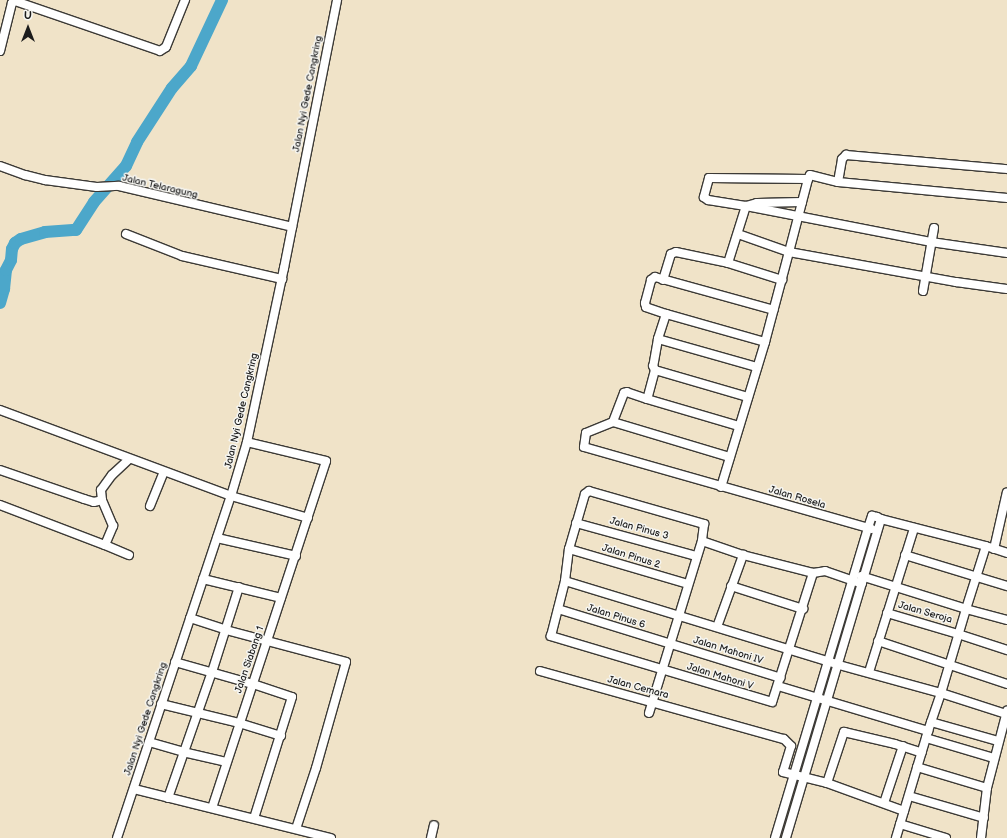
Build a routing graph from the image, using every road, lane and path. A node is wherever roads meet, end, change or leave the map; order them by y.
1 (185, 0) edge
2 (337, 0) edge
3 (0, 51) edge
4 (0, 166) edge
5 (1007, 169) edge
6 (808, 179) junction
7 (838, 182) junction
8 (1007, 198) edge
9 (802, 202) junction
10 (746, 206) junction
11 (798, 217) junction
12 (292, 227) junction
13 (934, 228) dead end
14 (126, 234) dead end
15 (738, 234) junction
16 (931, 242) junction
17 (789, 252) junction
18 (1007, 253) edge
19 (728, 263) junction
20 (925, 276) junction
21 (282, 279) junction
22 (663, 280) junction
23 (782, 280) junction
24 (1007, 289) edge
25 (923, 291) dead end
26 (774, 310) junction
27 (666, 314) junction
28 (658, 339) junction
29 (765, 342) junction
30 (757, 367) junction
31 (655, 370) junction
32 (748, 397) junction
33 (647, 399) junction
34 (0, 410) edge
35 (613, 422) junction
36 (739, 426) junction
37 (247, 442) junction
38 (730, 457) junction
39 (133, 461) junction
40 (0, 470) edge
41 (164, 472) junction
42 (721, 487) junction
43 (1007, 492) edge
44 (231, 496) junction
45 (102, 500) junction
46 (0, 505) edge
47 (150, 506) dead end
48 (308, 518) junction
49 (882, 519) junction
50 (576, 523) junction
51 (868, 528) junction
52 (914, 528) junction
53 (878, 531) junction
54 (217, 538) junction
55 (702, 541) junction
56 (105, 545) junction
57 (990, 547) junction
58 (569, 548) junction
59 (1007, 553) edge
60 (129, 555) dead end
61 (743, 555) junction
62 (296, 556) junction
63 (696, 556) junction
64 (905, 556) junction
65 (813, 573) junction
66 (853, 577) junction
67 (976, 577) junction
68 (203, 579) junction
69 (863, 580) junction
70 (565, 581) junction
71 (688, 584) junction
72 (731, 586) junction
73 (895, 586) junction
74 (1007, 586) edge
75 (239, 588) junction
76 (281, 598) junction
77 (558, 609) junction
78 (803, 609) junction
79 (966, 609) junction
80 (887, 612) junction
81 (678, 615) junction
82 (190, 618) junction
83 (1007, 620) edge
84 (716, 627) junction
85 (226, 630) junction
86 (958, 634) junction
87 (268, 641) junction
88 (878, 641) junction
89 (670, 643) junction
90 (790, 649) junction
91 (1007, 650) edge
92 (827, 661) junction
93 (175, 662) junction
94 (949, 664) junction
95 (839, 665) junction
96 (662, 669) junction
97 (540, 671) dead end
98 (212, 672) junction
99 (869, 672) junction
100 (781, 678) junction
101 (253, 684) junction
102 (1007, 684) edge
103 (778, 686) junction
104 (941, 692) junction
105 (816, 698) junction
106 (653, 702) junction
107 (827, 702) junction
108 (161, 704) junction
109 (1007, 712) edge
110 (198, 713) junction
111 (648, 713) dead end
112 (931, 722) junction
113 (239, 723) junction
114 (927, 735) junction
115 (281, 736) junction
116 (998, 741) junction
117 (149, 742) junction
118 (903, 746) junction
119 (183, 752) junction
120 (922, 753) junction
121 (994, 758) junction
122 (226, 762) junction
123 (918, 767) junction
124 (793, 775) junction
125 (804, 778) junction
126 (827, 783) junction
127 (987, 788) junction
128 (134, 789) junction
129 (909, 796) junction
130 (168, 798) junction
131 (884, 803) junction
132 (212, 808) junction
133 (904, 811) junction
134 (254, 818) junction
135 (984, 818) junction
136 (900, 824) junction
137 (434, 825) dead end
138 (296, 829) junction
139 (117, 838) edge
140 (331, 838) edge
141 (431, 838) edge
142 (775, 838) edge
143 (786, 838) edge
144 (896, 838) edge
145 (946, 838) edge
146 (981, 838) edge

1 - 3 street
2 - 12 street, Jalan Nyi Gede Cangkring
4 - 12 street, Jalan Telaragung
5 - 7 street
6 - 7 street
6 - 9 street
6 - 10 street
7 - 8 street
9 - 10 street
9 - 11 street
10 - 11 street
10 - 15 street
11 - 16 street
11 - 17 street
12 - 21 street, Jalan Nyi Gede Cangkring
13 - 16 street
14 - 21 street
15 - 17 street
15 - 19 street
16 - 18 street
16 - 20 street
17 - 20 street
17 - 23 street
19 - 22 street
19 - 23 street
20 - 24 street
20 - 25 street
21 - 37 street, Jalan Nyi Gede Cangkring
22 - 26 street
22 - 27 street
23 - 26 street
26 - 29 street
27 - 28 street
27 - 29 street
28 - 30 street
28 - 31 street
29 - 30 street
30 - 32 street
31 - 32 street
31 - 33 street
32 - 36 street
33 - 35 street
33 - 36 street
34 - 39 street
35 - 38 street
35 - 42 street, Jalan Rosela
36 - 38 street
37 - 44 street, Jalan Nyi Gede Cangkring
37 - 48 street, Jalan Siabang 1
38 - 42 street
39 - 41 street
39 - 45 street
40 - 45 street
41 - 44 street
41 - 47 street
42 - 51 street, Jalan Rosela
43 - 57 street
44 - 48 street
44 - 54 street, Jalan Nyi Gede Cangkring
45 - 56 street
46 - 56 street
48 - 62 street, Jalan Siabang 1
49 - 51 street
49 - 52 street
49 - 53 street
50 - 55 street
50 - 58 street
50 - 63 street, Jalan Pinus 3
51 - 53 street, Jalan Rosela
51 - 66 street
52 - 57 street
52 - 64 street
53 - 69 street
54 - 62 street
54 - 68 street, Jalan Nyi Gede Cangkring
55 - 61 street
55 - 63 street
56 - 60 street
57 - 59 street
57 - 67 street
58 - 70 street
58 - 71 street, Jalan Pinus 2
61 - 65 street
61 - 72 street
62 - 76 street, Jalan Siabang 1
63 - 71 street
64 - 67 street
64 - 73 street
65 - 66 street
65 - 78 street
66 - 69 street
66 - 92 street
67 - 74 street
67 - 79 street
68 - 75 street
68 - 82 street, Jalan Nyi Gede Cangkring
69 - 73 street
69 - 95 street
70 - 77 street
70 - 81 street
71 - 81 street
72 - 78 street
72 - 84 street
73 - 79 street
73 - 80 street
75 - 76 street
75 - 85 street
76 - 87 street, Jalan Siabang 1
77 - 89 street, Jalan Pinus 6
77 - 96 street, Jalan Mahoni V
78 - 90 street
79 - 83 street
79 - 86 street
80 - 86 street, Jalan Seroja
80 - 88 street
81 - 84 street
81 - 89 street
82 - 85 street
82 - 93 street, Jalan Nyi Gede Cangkring
84 - 90 street
85 - 87 street
85 - 98 street
86 - 91 street, Jalan Seroja
86 - 94 street
87 - 101 street, Jalan Siabang 1
87 - 138 street
88 - 94 street
88 - 99 street
89 - 96 street
89 - 100 street, Jalan Mahoni IV
90 - 92 street
90 - 100 street
92 - 95 street
92 - 105 street
93 - 98 street
93 - 108 street, Jalan Nyi Gede Cangkring
94 - 102 street
94 - 104 street
95 - 99 street
95 - 107 street
96 - 103 street, Jalan Mahoni V
96 - 106 street
97 - 106 street, Jalan Cemara
98 - 101 street
98 - 110 street
99 - 104 street
100 - 103 street
101 - 113 street, Jalan Siabang 1
101 - 115 street
103 - 105 street
104 - 109 street
104 - 112 street
105 - 107 street
105 - 124 street
106 - 111 street
106 - 124 street, Jalan Cemara
107 - 114 street
107 - 125 street
108 - 110 street
108 - 117 street, Jalan Nyi Gede Cangkring
109 - 116 street
110 - 113 street
110 - 119 street
112 - 114 street
112 - 116 street
113 - 115 street
113 - 122 street, Jalan Siabang 1
114 - 120 street
114 - 121 street
115 - 134 street
116 - 121 street
117 - 119 street
117 - 128 street, Jalan Nyi Gede Cangkring
118 - 120 street
118 - 126 street
118 - 131 street
119 - 122 street
119 - 130 street
120 - 123 street
121 - 127 street
122 - 132 street, Jalan Siabang 1
123 - 127 street
123 - 129 street
124 - 125 street
124 - 142 street
125 - 126 street
125 - 143 street
126 - 131 street
127 - 135 street
128 - 130 street
128 - 139 street, Jalan Nyi Gede Cangkring
129 - 133 street
129 - 135 street
130 - 132 street
131 - 133 street
132 - 134 street
133 - 136 street
134 - 138 street
135 - 146 street
136 - 144 street
136 - 145 street
137 - 141 street
138 - 140 street

